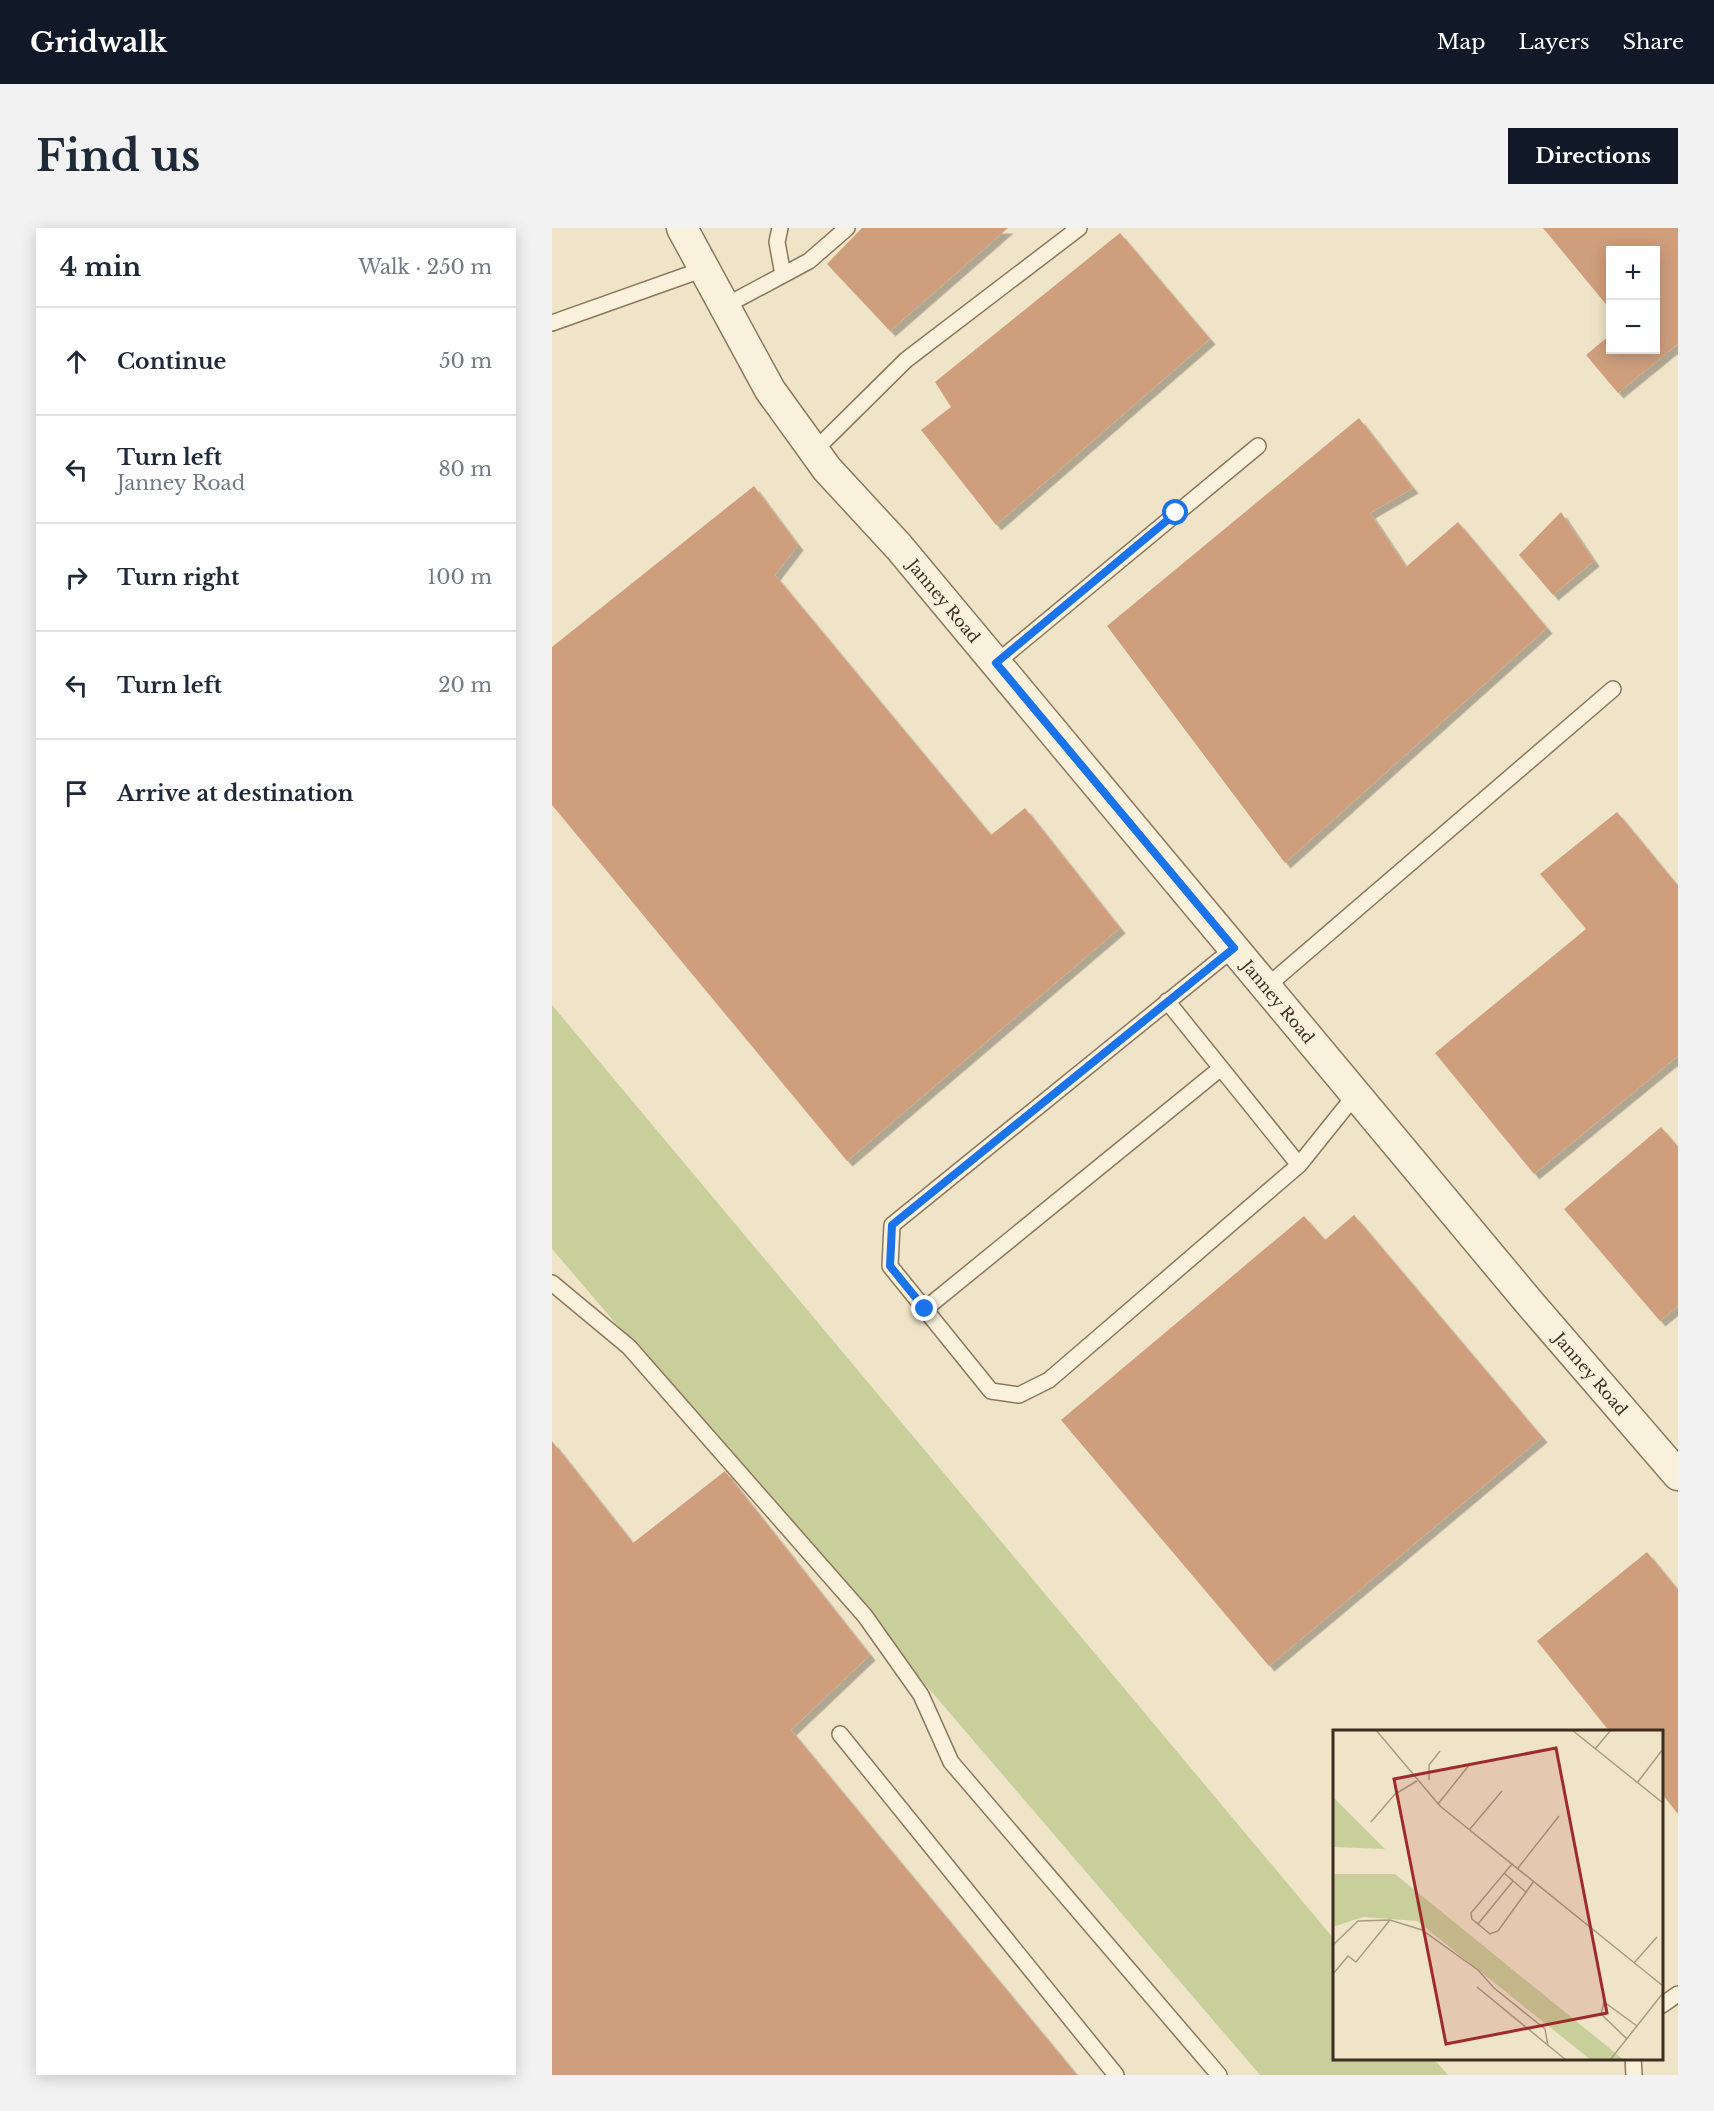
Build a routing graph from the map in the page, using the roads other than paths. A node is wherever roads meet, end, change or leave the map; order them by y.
1 (682, 228) edge
2 (780, 228) edge
3 (847, 228) edge
4 (1079, 228) edge
5 (704, 269) junction
6 (783, 275) junction
7 (725, 306) junction
8 (552, 323) edge
9 (1258, 446) dead end
10 (814, 451) junction
11 (996, 663) junction
12 (1612, 689) dead end
13 (1234, 948) junction
14 (1266, 987) junction
15 (1167, 1001) junction
16 (1221, 1068) junction
17 (1356, 1094) junction
18 (1299, 1165) junction
19 (552, 1283) edge
20 (925, 1309) junction
21 (1678, 1475) edge
22 (840, 1734) dead end
23 (1678, 1994) edge
24 (1663, 2004) edge
25 (1633, 2060) edge
26 (1116, 2075) edge
27 (1219, 2075) edge
28 (1634, 2075) edge

1 - 5 street, Janney Road
2 - 6 lane
3 - 6 lane
4 - 10 lane
5 - 7 street, Janney Road
5 - 8 lane
6 - 7 lane
7 - 10 street, Janney Road
9 - 11 lane
10 - 11 street, Janney Road
11 - 13 street, Janney Road
12 - 14 lane
13 - 14 street, Janney Road
13 - 15 lane
14 - 17 street, Janney Road
15 - 16 lane
15 - 20 lane
16 - 18 lane
16 - 20 lane
17 - 18 lane
17 - 21 street, Janney Road
18 - 20 lane
19 - 27 lane
22 - 26 lane
23 - 24 lane
25 - 28 lane

